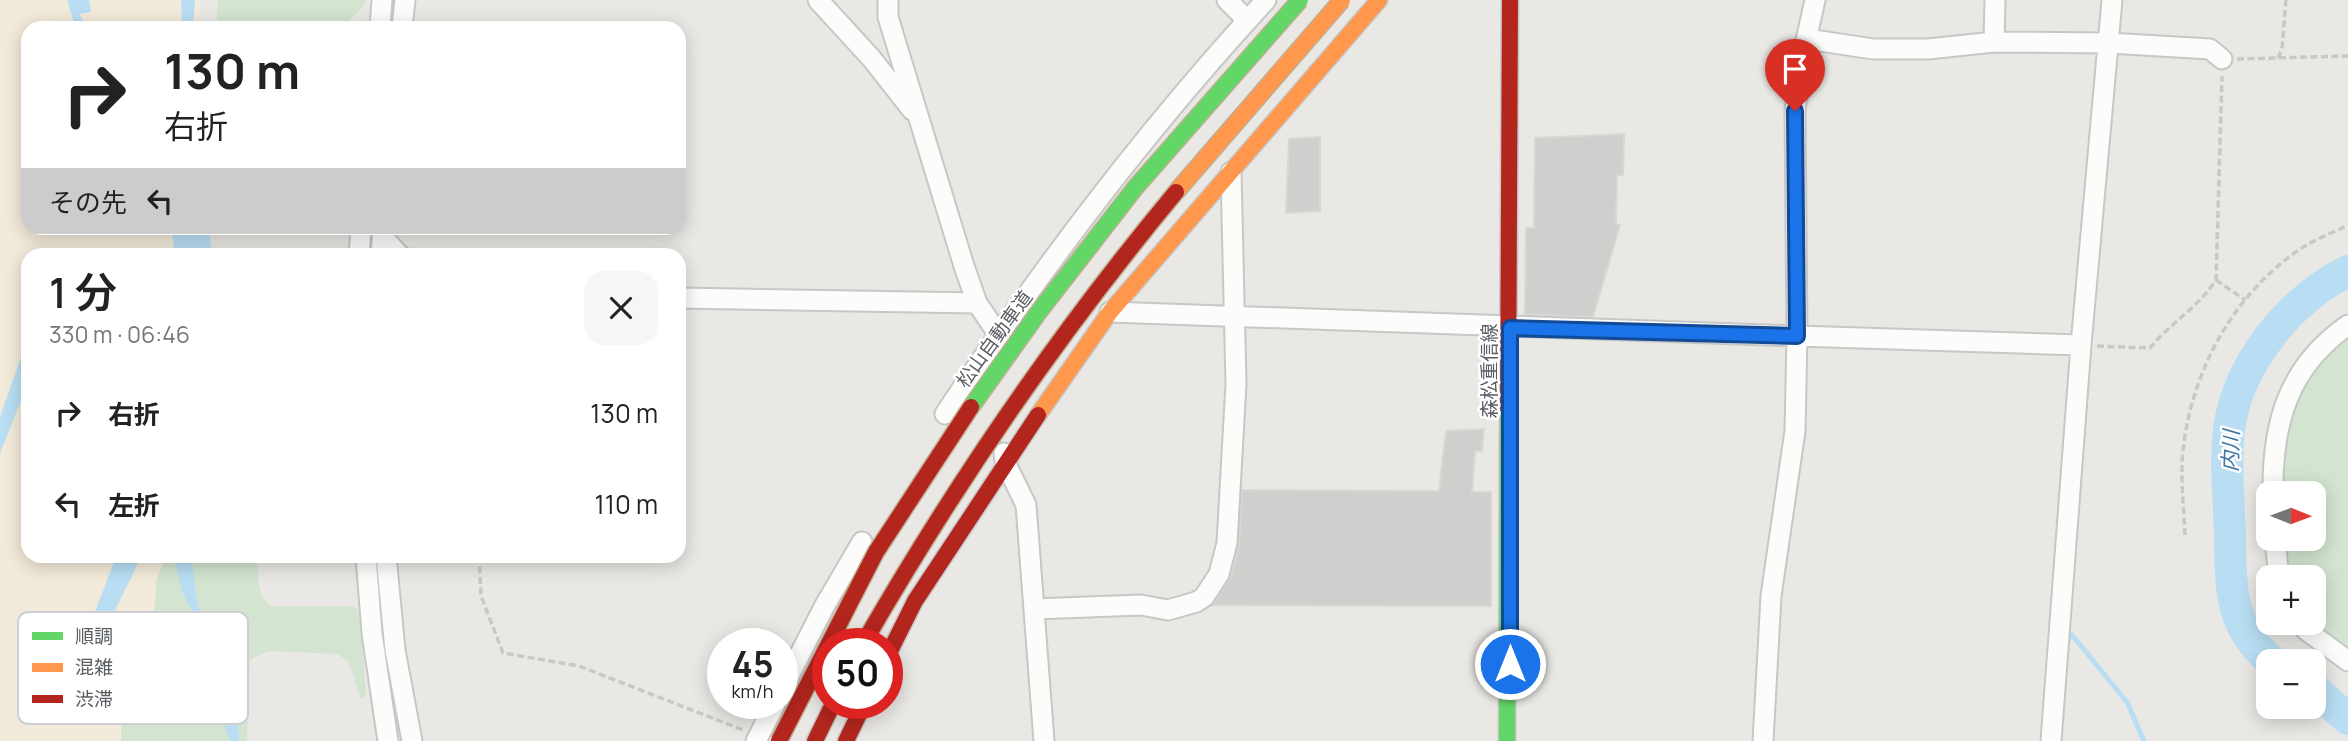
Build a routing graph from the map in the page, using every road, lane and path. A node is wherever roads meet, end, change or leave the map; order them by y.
1 (382, 0) edge
2 (405, 0) edge
3 (818, 0) edge
4 (888, 0) edge
5 (1227, 0) edge
6 (1266, 0) edge
7 (1300, 0) edge
8 (1342, 0) edge
9 (1379, 0) edge
10 (1510, 0) edge
11 (1815, 0) edge
12 (1995, 0) edge
13 (2112, 0) edge
14 (2286, 0) edge
15 (1247, 20) junction
16 (380, 21) edge
17 (403, 21) edge
18 (1807, 39) junction
19 (1994, 42) junction
20 (2109, 43) junction
21 (2348, 56) edge
22 (2278, 58) junction
23 (2222, 59) junction
24 (916, 116) junction
25 (1231, 172) junction
26 (2348, 225) edge
27 (2216, 280) junction
28 (686, 298) edge
29 (2245, 300) junction
30 (977, 303) junction
31 (1111, 312) junction
32 (1234, 317) junction
33 (2348, 325) edge
34 (1510, 328) junction
35 (998, 334) junction
36 (1797, 336) junction
37 (2081, 345) junction
38 (1004, 462) junction
39 (2273, 481) edge
40 (2185, 535) dead end
41 (367, 563) edge
42 (387, 563) edge
43 (479, 563) edge
44 (1034, 609) junction
45 (872, 628) edge
46 (902, 628) edge
47 (2316, 635) edge
48 (798, 658) edge
49 (2348, 661) edge
50 (767, 719) edge
51 (826, 719) edge
52 (857, 719) edge
53 (757, 738) edge
54 (388, 741) edge
55 (412, 741) edge
56 (779, 741) edge
57 (815, 741) edge
58 (846, 741) edge
59 (1044, 741) edge
60 (1507, 741) edge
61 (1763, 741) edge
62 (2051, 741) edge

1 - 16 street
2 - 17 street
3 - 24 street
4 - 24 street
5 - 15 street
6 - 15 street
7 - 56 main road, 松山自動車道, bridge
8 - 45 main road, bridge
9 - 25 main road
10 - 34 main road, 森松重信線
11 - 18 street
12 - 19 street
13 - 20 street
14 - 22 path
15 - 35 street
18 - 19 street
18 - 36 street
19 - 20 street
20 - 23 street
20 - 37 street
21 - 22 path
22 - 23 path
23 - 27 path
24 - 30 street
25 - 31 main road
25 - 32 street
26 - 29 path
27 - 29 path
27 - 37 path
28 - 30 street
29 - 40 path
30 - 35 street
31 - 32 street
31 - 38 main road
32 - 34 street
32 - 44 street
33 - 39 street
34 - 36 street
34 - 60 main road, 森松重信線
35 - 38 street
35 - 48 street
36 - 37 street
36 - 61 street
37 - 62 street
38 - 44 street
38 - 46 main road
41 - 54 street
42 - 55 street
43 - 53 path
44 - 59 street
47 - 49 street
50 - 53 street
51 - 57 main road
52 - 58 main road

